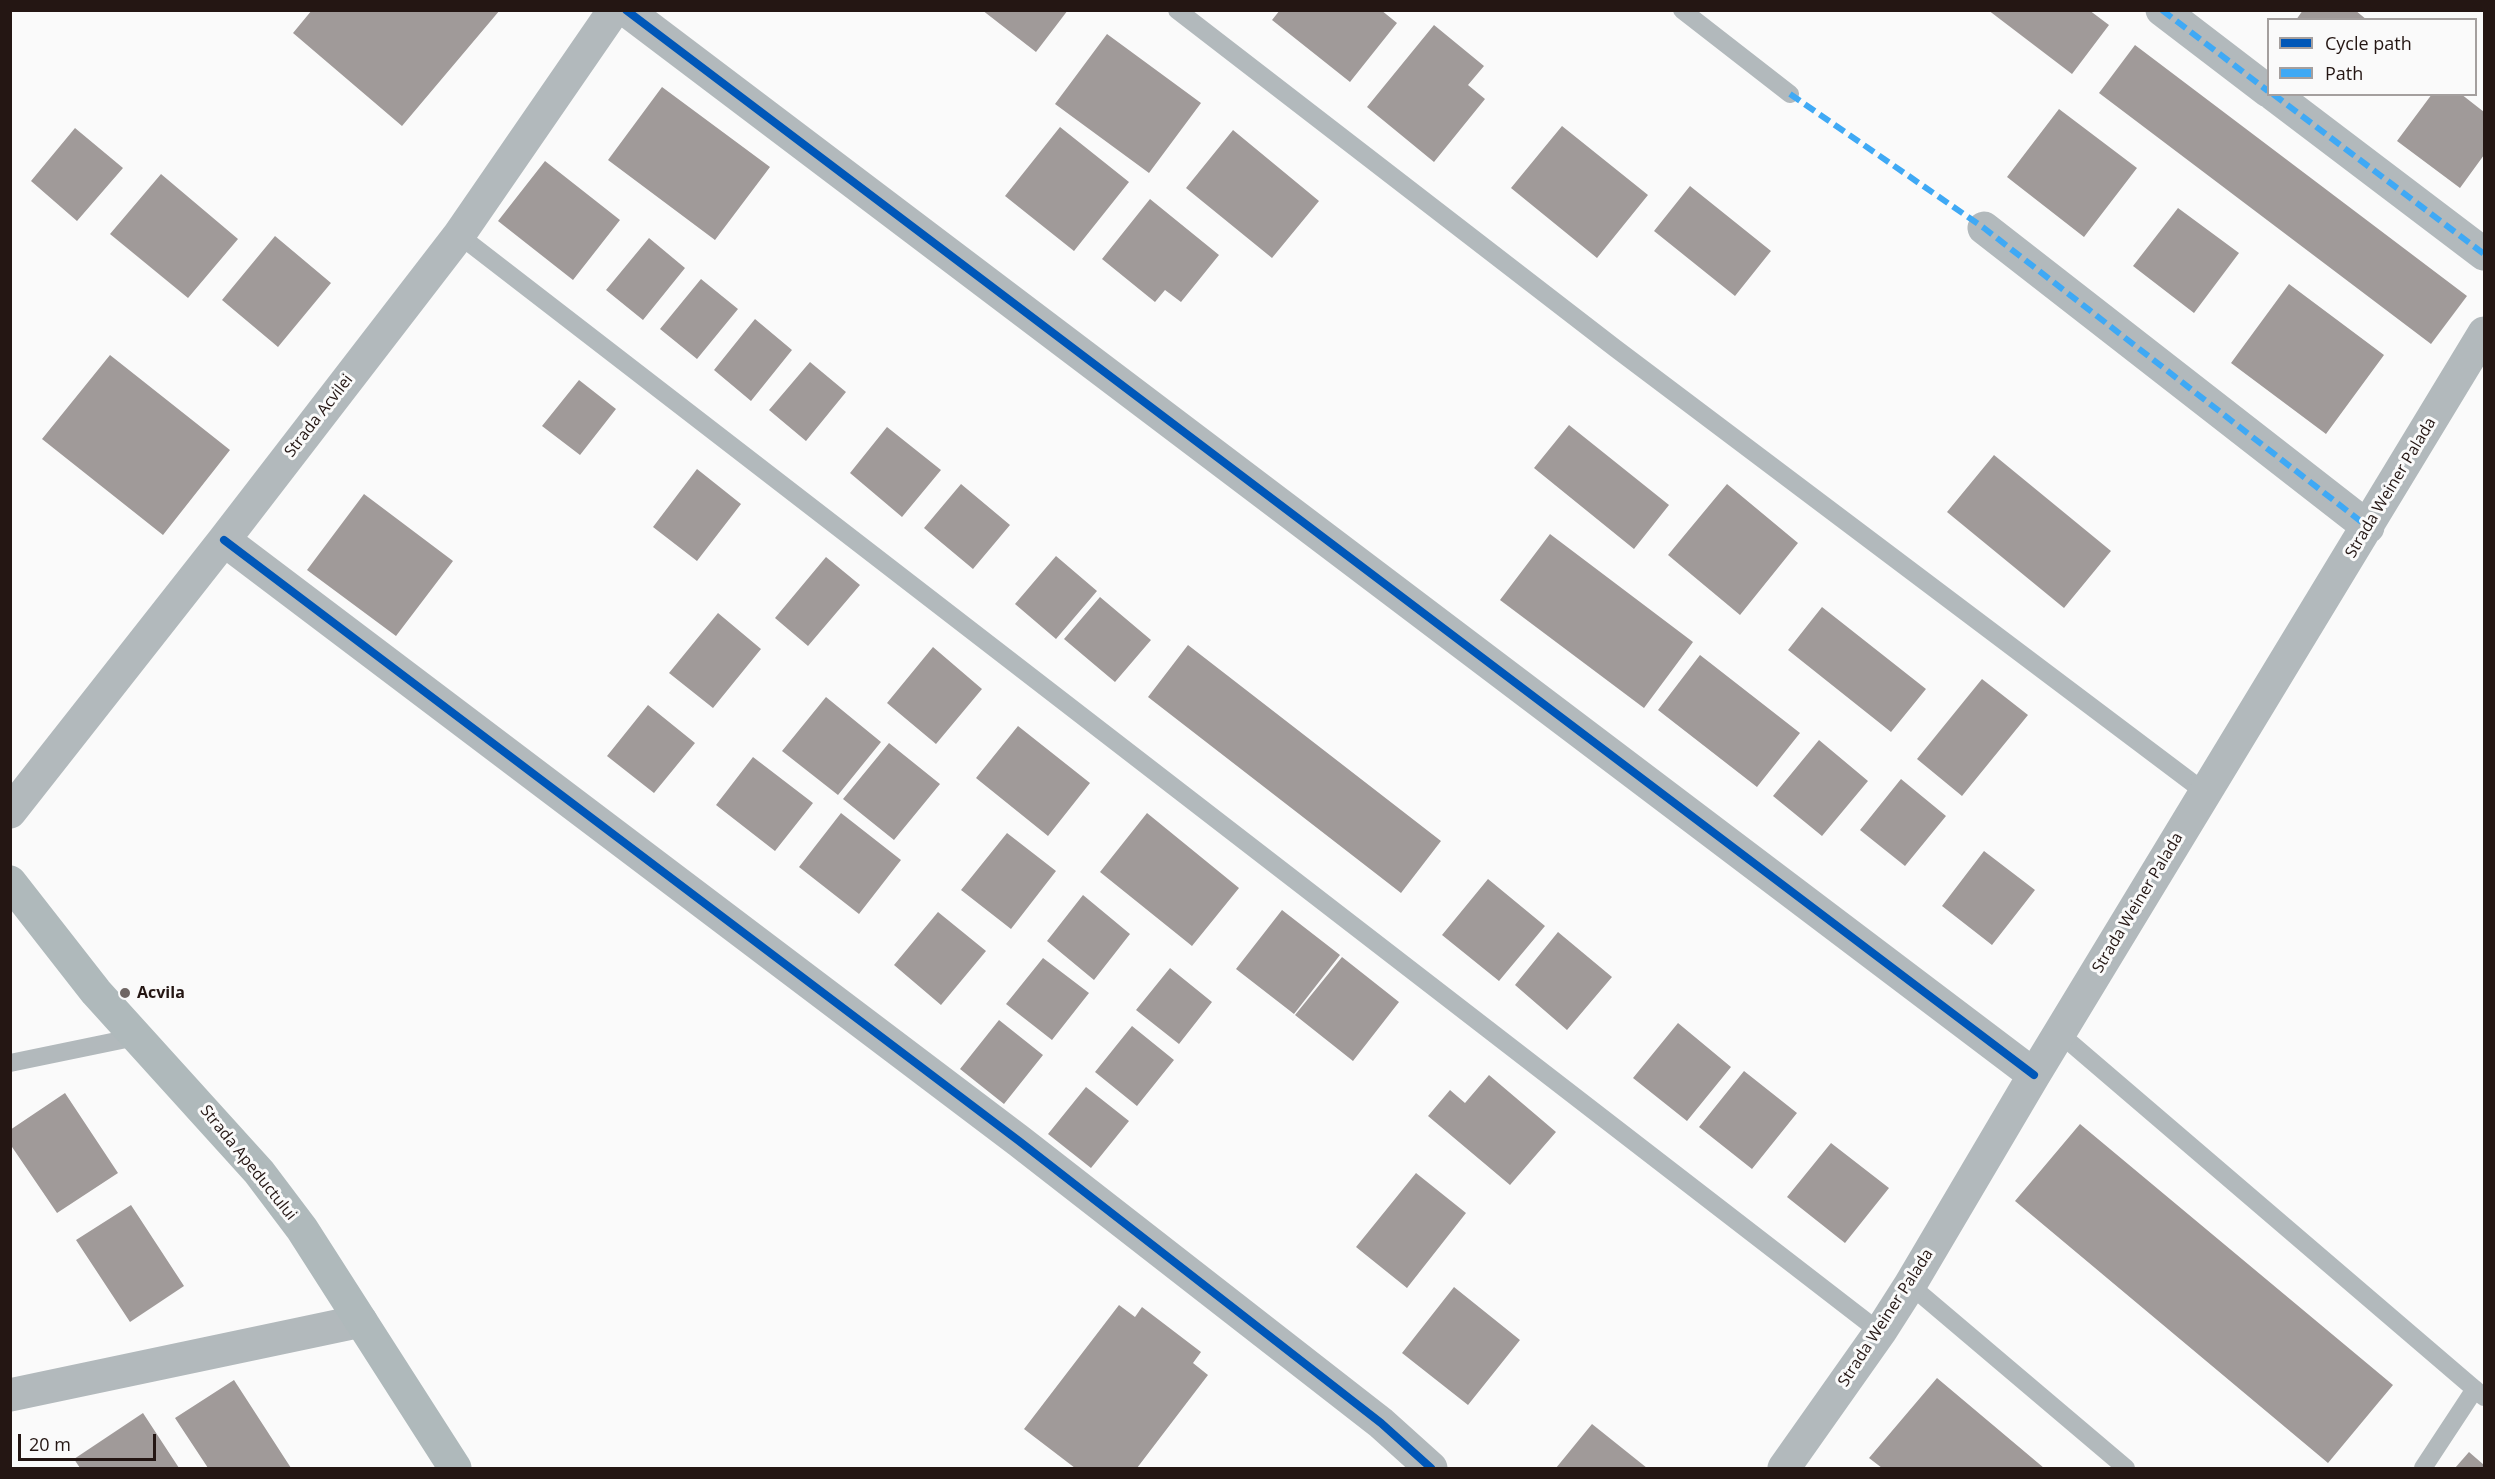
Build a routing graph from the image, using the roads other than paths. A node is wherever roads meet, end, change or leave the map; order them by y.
1 (614, 10) edge
2 (626, 10) edge
3 (1177, 10) edge
4 (1682, 10) edge
5 (2162, 10) edge
6 (2267, 90) edge
7 (1790, 94) dead end
8 (2276, 96) edge
9 (1984, 228) dead end
10 (459, 235) junction
11 (2484, 254) edge
12 (2481, 346) edge
13 (2368, 527) junction
14 (224, 540) junction
15 (2206, 793) junction
16 (10, 812) edge
17 (10, 882) edge
18 (2059, 1033) junction
19 (136, 1037) junction
20 (10, 1063) edge
21 (2034, 1075) junction
22 (1910, 1285) junction
23 (361, 1321) junction
24 (1880, 1332) junction
25 (2480, 1393) edge
26 (10, 1395) edge
27 (455, 1468) edge
28 (1431, 1468) edge
29 (1784, 1468) edge
30 (2126, 1468) edge
31 (2423, 1468) edge

1 - 10 street, Strada Acvilei
2 - 21 street
3 - 15 lane
4 - 7 lane
5 - 6 street
8 - 11 street
9 - 13 street
10 - 14 street, Strada Acvilei
10 - 24 lane
12 - 13 street, Strada Weiner Palada
13 - 15 street, Strada Weiner Palada
14 - 16 street, Strada Acvilei
14 - 28 street
15 - 18 street, Strada Weiner Palada
17 - 19 street, Strada Apeductului
18 - 21 street, Strada Weiner Palada
18 - 25 lane
19 - 20 lane
19 - 23 street, Strada Apeductului
21 - 22 street, Strada Weiner Palada
22 - 24 street, Strada Weiner Palada
22 - 30 lane
23 - 26 street
23 - 27 street, Strada Apeductului
24 - 29 street, Strada Weiner Palada
25 - 31 lane

